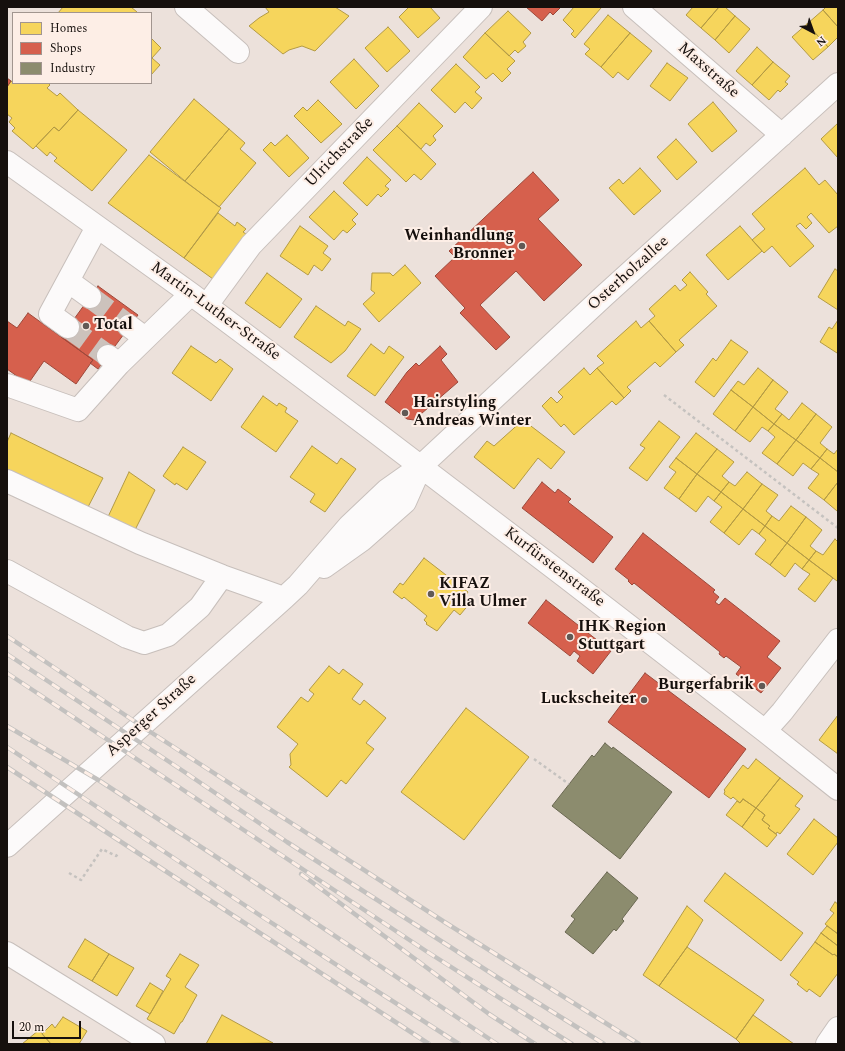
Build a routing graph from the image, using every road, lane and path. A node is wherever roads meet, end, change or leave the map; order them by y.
1 (186, 7) edge
2 (481, 7) edge
3 (634, 7) edge
4 (238, 52) dead end
5 (838, 84) edge
6 (782, 134) junction
7 (7, 162) edge
8 (97, 227) junction
9 (68, 281) junction
10 (90, 297) tunnel mouth
11 (199, 299) junction
12 (68, 327) tunnel mouth
13 (7, 385) edge
14 (664, 396) dead end
15 (421, 466) junction
16 (7, 481) edge
17 (838, 528) edge
18 (7, 571) edge
19 (222, 576) junction
20 (291, 591) junction
21 (838, 640) edge
22 (765, 731) junction
23 (534, 759) dead end
24 (569, 784) dead end
25 (838, 789) edge
26 (7, 846) edge
27 (118, 854) dead end
28 (69, 873) dead end
29 (7, 953) edge
30 (838, 1028) edge
31 (154, 1044) edge
32 (826, 1044) edge

1 - 4 street
2 - 11 street, Ulrichstraße
3 - 6 street, Maxstraße
5 - 6 street, Osterholzallee
6 - 15 street, Osterholzallee
7 - 8 street, Martin-Luther-Straße
8 - 9 street
8 - 11 street, Martin-Luther-Straße
9 - 10 street
9 - 12 street
11 - 13 street, Ulrichstraße
11 - 15 street, Martin-Luther-Straße
14 - 17 path
15 - 20 street, Asperger Straße
15 - 22 street, Kurfürstenstraße
16 - 19 street
18 - 19 street
19 - 20 street
20 - 26 street, Asperger Straße
21 - 22 street
22 - 25 street, Kurfürstenstraße
23 - 24 path
27 - 28 path
29 - 31 street
30 - 32 street

